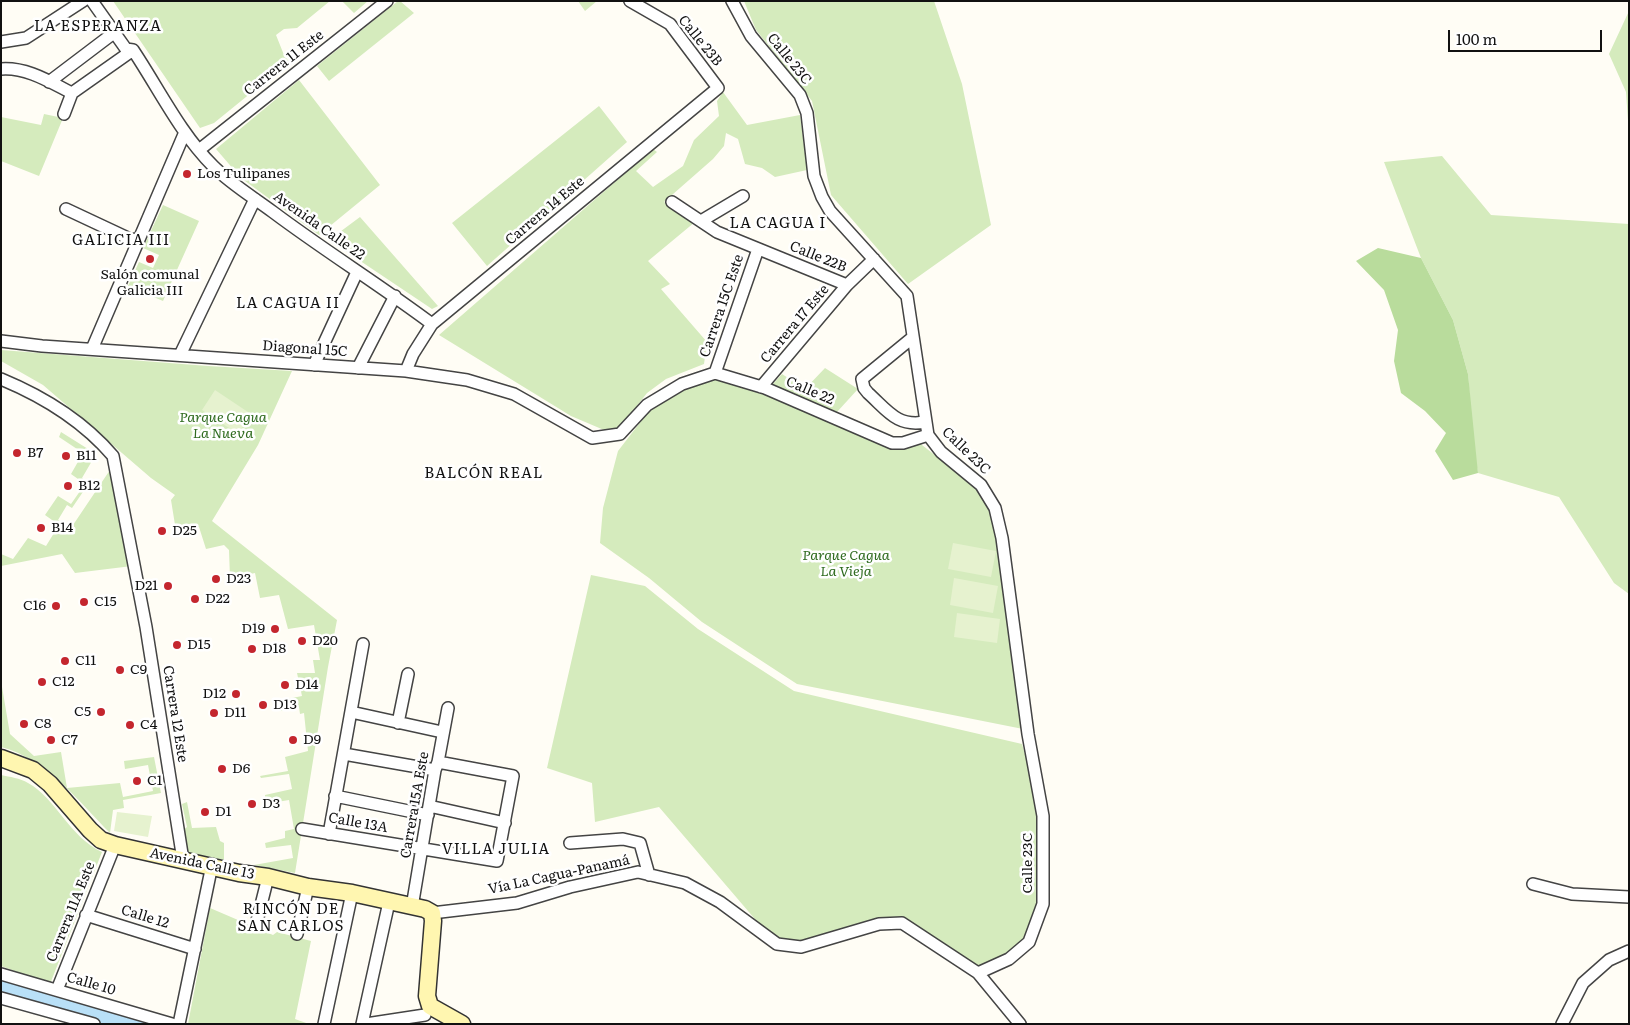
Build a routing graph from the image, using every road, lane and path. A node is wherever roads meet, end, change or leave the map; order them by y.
1 (83, 1) edge
2 (92, 1) edge
3 (387, 1) edge
4 (630, 1) edge
5 (732, 1) edge
6 (115, 32) junction
7 (1, 42) edge
8 (133, 50) junction
9 (1, 69) edge
10 (49, 82) junction
11 (718, 88) joint
12 (72, 93) junction
13 (64, 114) dead end
14 (185, 132) junction
15 (199, 150) junction
16 (743, 196) dead end
17 (255, 199) junction
18 (672, 202) dead end
19 (66, 209) dead end
20 (701, 221) junction
21 (138, 240) junction
22 (758, 249) junction
23 (874, 259) junction
24 (358, 272) junction
25 (847, 285) junction
26 (395, 296) junction
27 (432, 324) junction
28 (912, 338) junction
29 (1, 341) edge
30 (92, 349) junction
31 (180, 355) junction
32 (314, 365) junction
33 (358, 368) junction
34 (406, 371) junction
35 (715, 373) junction
36 (1, 379) edge
37 (761, 387) junction
38 (925, 422) junction
39 (928, 435) junction
40 (363, 644) dead end
41 (408, 674) dead end
42 (448, 708) dead end
43 (351, 712) junction
44 (398, 723) junction
45 (442, 732) junction
46 (344, 754) junction
47 (1, 758) edge
48 (436, 766) junction
49 (335, 796) junction
50 (428, 810) junction
51 (505, 823) junction
52 (302, 828) dead end
53 (329, 834) junction
54 (570, 843) dead end
55 (115, 845) junction
56 (422, 849) junction
57 (183, 860) junction
58 (212, 865) junction
59 (649, 875) junction
60 (268, 877) junction
61 (1533, 884) dead end
62 (308, 887) junction
63 (352, 893) junction
64 (1629, 897) edge
65 (389, 902) junction
66 (412, 907) junction
67 (432, 913) junction
68 (86, 915) junction
69 (256, 925) dead end
70 (298, 934) dead end
71 (194, 949) junction
72 (1629, 951) edge
73 (978, 973) junction
74 (1, 974) edge
75 (57, 990) junction
76 (1, 998) edge
77 (427, 1017) edge
78 (71, 1021) edge
79 (94, 1024) edge
80 (172, 1024) edge
81 (179, 1024) edge
82 (324, 1024) edge
83 (362, 1024) edge
84 (366, 1024) edge
85 (462, 1024) edge
86 (1020, 1024) edge
87 (1562, 1024) edge

1 - 7 street
2 - 6 street, Avenida Calle 22
3 - 15 street, Carrera 11 Este
4 - 11 street, Calle 23B
5 - 23 street, Calle 23C
6 - 8 street, Avenida Calle 22
6 - 10 street
8 - 12 street
8 - 14 street, Avenida Calle 22
9 - 10 street
10 - 12 street
11 - 27 street, Carrera 14 Este
12 - 13 street
14 - 15 street, Avenida Calle 22
14 - 21 street
15 - 17 street, Avenida Calle 22
16 - 20 street
17 - 24 street, Avenida Calle 22
17 - 31 street
18 - 20 street, Calle 22B
19 - 21 street
20 - 22 street, Calle 22B
21 - 30 street
22 - 25 street, Calle 22B
22 - 35 street, Carrera 15C Este
23 - 25 street, Carrera 17 Este
23 - 28 street, Calle 23C
24 - 26 street, Avenida Calle 22
24 - 32 street
25 - 37 street, Carrera 17 Este
26 - 27 street, Avenida Calle 22
26 - 33 street
27 - 34 street, Carrera 14 Este
28 - 38 street, Calle 23C
28 - 38 street
29 - 30 street, Diagonal 15C
30 - 31 street, Diagonal 15C
31 - 32 street, Diagonal 15C
32 - 33 street, Diagonal 15C
33 - 34 street, Diagonal 15C
34 - 35 street, Diagonal 15C
35 - 37 street, Calle 22
36 - 57 street, Carrera 12 Este
37 - 39 street, Calle 22
38 - 39 street, Calle 23C
39 - 73 street, Calle 23C
40 - 43 street
41 - 44 street
42 - 45 street, Carrera 15A Este
43 - 44 street
43 - 46 street
44 - 45 street
45 - 48 street, Carrera 15A Este
46 - 48 street
46 - 49 street
47 - 55 main road, Avenida Calle 13
48 - 50 street, Carrera 15A Este
48 - 51 street
49 - 50 street
49 - 53 street
50 - 51 street
50 - 56 street, Carrera 15A Este
51 - 56 street, Calle 13A
52 - 53 street, Calle 13A
53 - 56 street, Calle 13A
54 - 59 street
55 - 57 main road, Avenida Calle 13
55 - 68 street, Carrera 11A Este
56 - 66 street, Carrera 15A Este
57 - 58 main road, Avenida Calle 13
58 - 60 main road, Avenida Calle 13
58 - 71 street
59 - 67 street, Vía La Cagua-Panamá
59 - 73 street, Vía La Cagua-Panamá
60 - 62 main road, Avenida Calle 13
60 - 69 street
61 - 64 street
62 - 63 main road, Avenida Calle 13
62 - 70 street
63 - 65 main road, Avenida Calle 13
63 - 82 street
65 - 66 main road, Avenida Calle 13
65 - 83 street
66 - 67 main road, Avenida Calle 13
67 - 77 main road
68 - 71 street, Calle 12
68 - 75 street, Carrera 11A Este
71 - 81 street
72 - 87 street
73 - 86 street, Vía La Cagua-Panamá
74 - 75 street, Calle 10
75 - 80 street, Calle 10
76 - 78 street
77 - 84 street
77 - 85 main road
78 - 79 street

